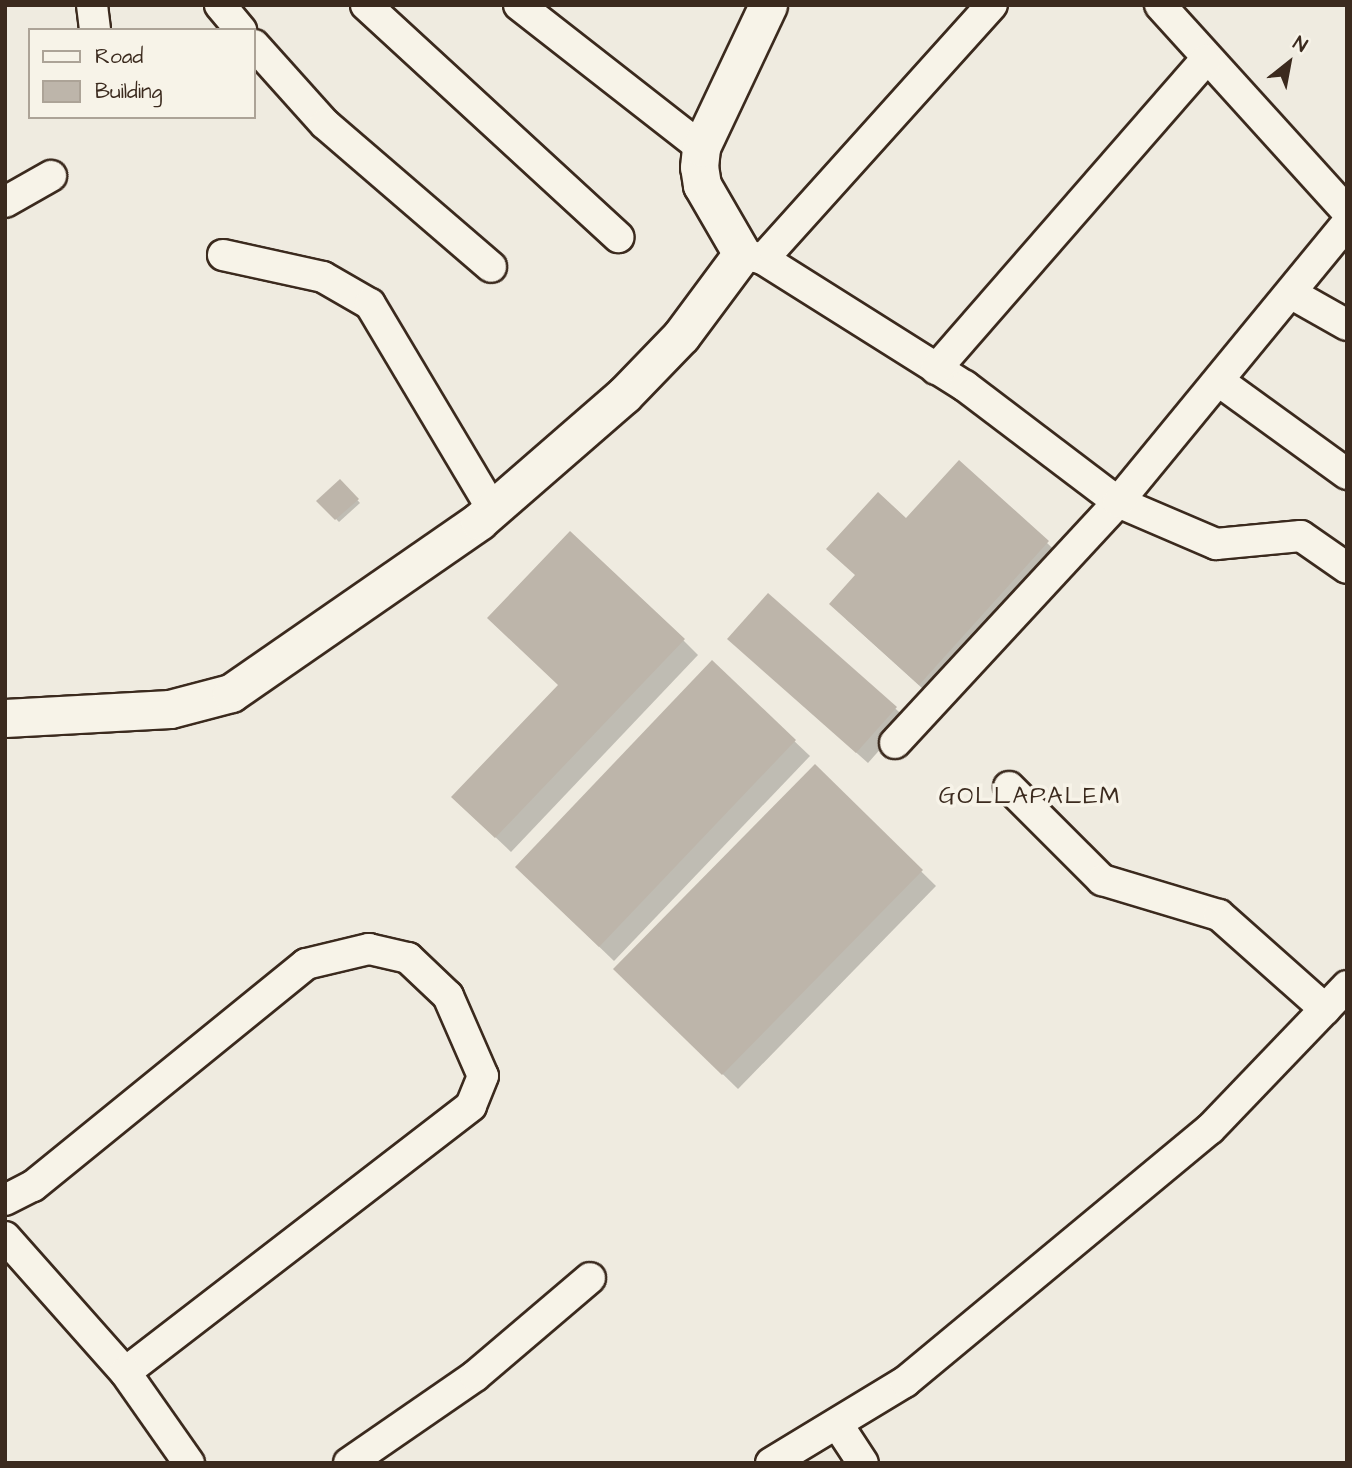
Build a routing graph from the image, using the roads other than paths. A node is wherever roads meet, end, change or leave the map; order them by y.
1 (92, 5) edge
2 (220, 5) edge
3 (366, 5) edge
4 (519, 5) edge
5 (768, 5) edge
6 (992, 5) edge
7 (1160, 5) edge
8 (94, 28) edge
9 (238, 28) edge
10 (256, 47) edge
11 (1206, 60) junction
12 (701, 147) junction
13 (51, 176) dead end
14 (5, 202) edge
15 (1347, 211) edge
16 (1347, 223) edge
17 (618, 237) dead end
18 (223, 255) dead end
19 (753, 257) junction
20 (491, 267) dead end
21 (1294, 295) junction
22 (1347, 325) edge
23 (936, 369) junction
24 (1220, 382) junction
25 (1347, 474) edge
26 (1118, 502) junction
27 (493, 510) junction
28 (1347, 568) edge
29 (5, 718) edge
30 (895, 743) dead end
31 (1009, 786) dead end
32 (1347, 986) edge
33 (1325, 1009) junction
34 (5, 1200) edge
35 (5, 1237) edge
36 (590, 1278) dead end
37 (125, 1372) junction
38 (838, 1425) junction
39 (189, 1463) edge
40 (349, 1463) edge
41 (771, 1463) edge
42 (863, 1463) edge

1 - 8 street
2 - 9 street
3 - 17 street
4 - 12 street
5 - 12 street
6 - 19 street
7 - 11 street
10 - 20 street
11 - 15 street
11 - 23 street
12 - 19 street
13 - 14 street
16 - 21 street
18 - 27 street
19 - 23 street
19 - 27 street
21 - 22 street
21 - 24 street
23 - 26 street
24 - 25 street
24 - 26 street
26 - 28 street
26 - 30 street
27 - 29 street
31 - 33 street
32 - 33 street
33 - 38 street
34 - 37 street
35 - 37 street
36 - 40 street
37 - 39 street
38 - 41 street
38 - 42 street

